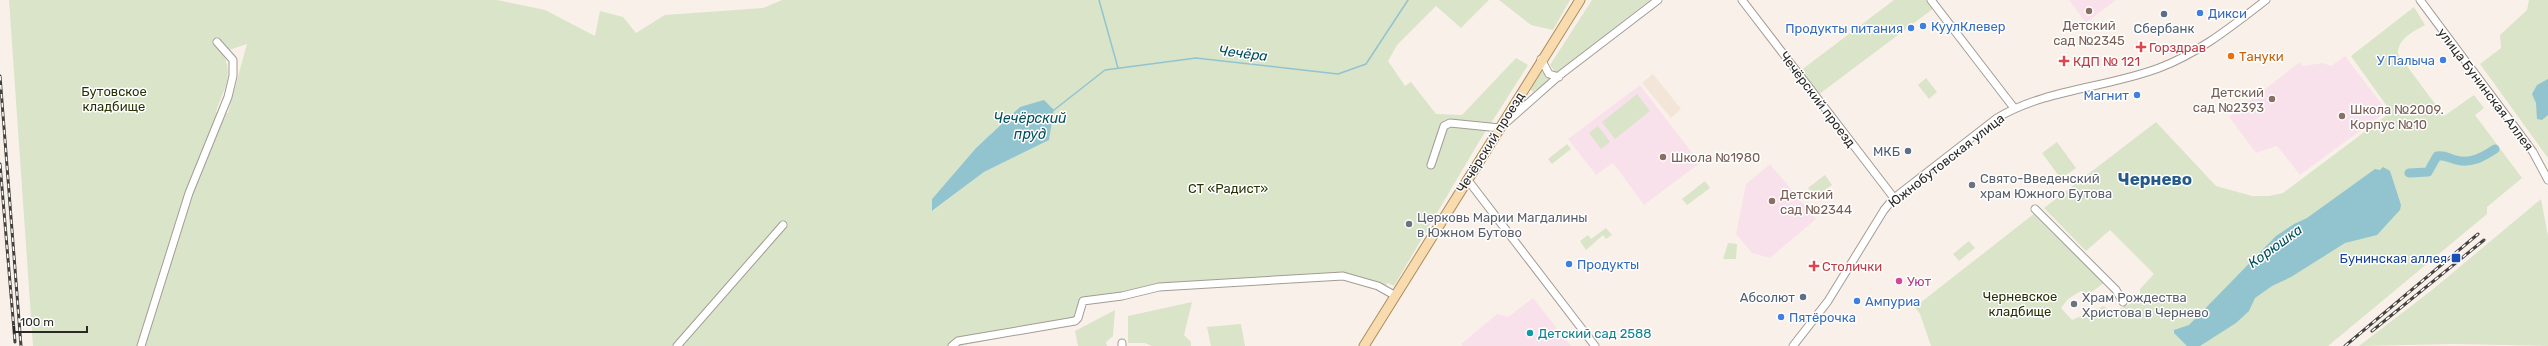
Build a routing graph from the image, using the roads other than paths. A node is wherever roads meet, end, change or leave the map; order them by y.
1 (1580, 0) edge
2 (1658, 0) edge
3 (1742, 0) edge
4 (1931, 0) edge
5 (2266, 0) edge
6 (2420, 0) edge
7 (217, 42) dead end
8 (1542, 59) junction
9 (1559, 78) junction
10 (2014, 108) junction
11 (1500, 128) junction
12 (1431, 165) dead end
13 (1467, 179) junction
14 (2548, 180) edge
15 (1894, 198) junction
16 (2035, 209) dead end
17 (782, 224) dead end
18 (1394, 295) junction
19 (2123, 302) dead end
20 (141, 346) edge
21 (677, 346) edge
22 (952, 346) edge
23 (1364, 346) edge
24 (1595, 346) edge
25 (1793, 346) edge

1 - 8 main road, Чечёрский проезд
2 - 9 street, Чечёрский проезд
3 - 15 street, Чечёрский проезд
4 - 10 street
5 - 10 street, Южнобутовская улица
6 - 14 street, улица Бунинская Аллея
7 - 20 street
8 - 9 street
8 - 11 main road, Чечёрский проезд
9 - 11 street, Чечёрский проезд
10 - 15 street, Южнобутовская улица
11 - 12 street
11 - 13 main road, Чечёрский проезд
13 - 18 main road, Чечёрский проезд
13 - 24 street
15 - 25 street, Южнобутовская улица
16 - 19 street
17 - 21 street
18 - 22 street
18 - 23 main road, Чечёрский проезд

